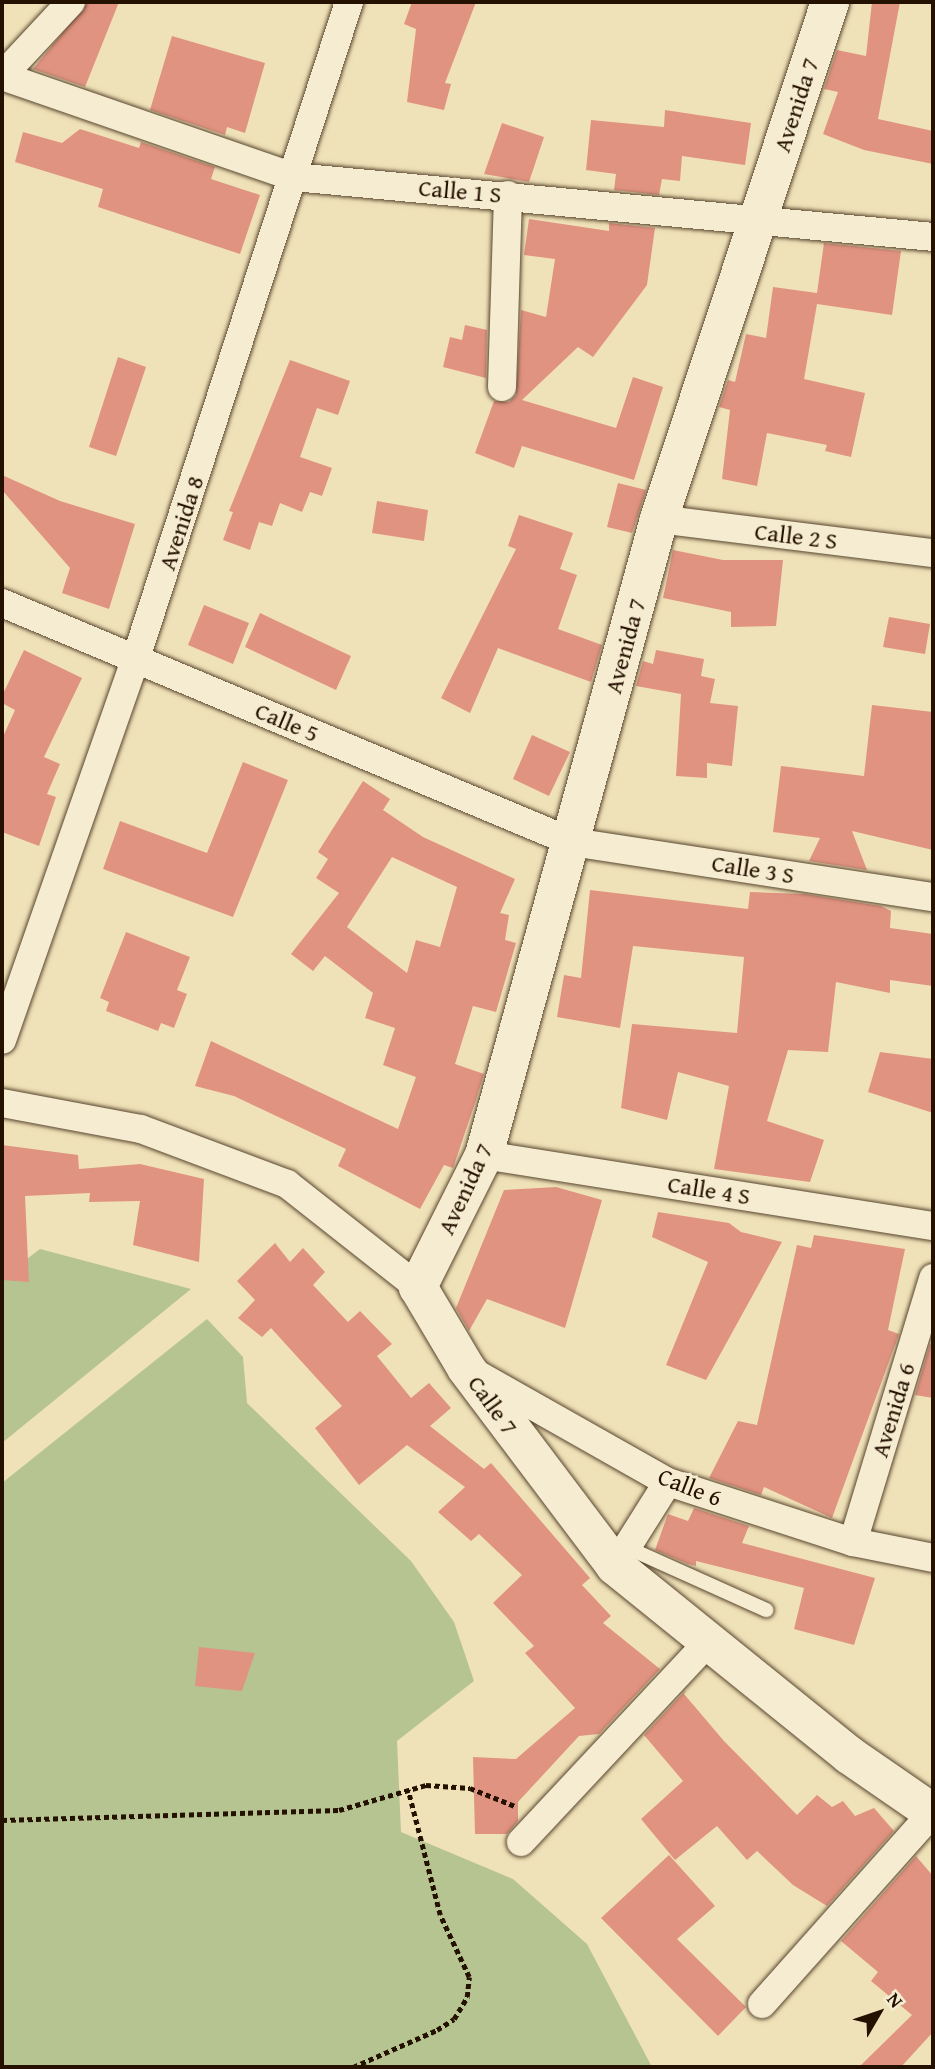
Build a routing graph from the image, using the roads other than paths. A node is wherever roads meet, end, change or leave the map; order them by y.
1 (71, 2) edge
2 (349, 2) edge
3 (830, 2) edge
4 (2, 76) edge
5 (294, 177) junction
6 (508, 195) junction
7 (759, 217) junction
8 (933, 237) edge
9 (502, 387) dead end
10 (659, 519) junction
11 (933, 552) edge
12 (4, 608) edge
13 (136, 658) junction
14 (572, 842) junction
15 (933, 897) edge
16 (2, 1040) edge
17 (2, 1103) edge
18 (484, 1155) junction
19 (933, 1226) edge
20 (933, 1278) edge
21 (418, 1287) junction
22 (466, 1368) junction
23 (668, 1482) junction
24 (853, 1542) junction
25 (621, 1557) junction
26 (933, 1558) edge
27 (766, 1610) dead end
28 (708, 1642) junction
29 (933, 1813) edge
30 (521, 1842) dead end
31 (762, 2004) dead end

1 - 4 street
2 - 5 street, Avenida 8
3 - 7 main road, Avenida 7
4 - 5 street, Calle 1 S
5 - 6 street, Calle 1 S
5 - 13 street, Avenida 8
6 - 7 street, Calle 1 S
6 - 9 street
7 - 8 street, Calle 1 S
7 - 10 main road, Avenida 7
10 - 11 street, Calle 2 S
10 - 14 main road, Avenida 7
12 - 13 street, Calle 5
13 - 14 street, Calle 5
13 - 16 street, Avenida 8
14 - 15 street, Calle 3 S
14 - 18 main road, Avenida 7
17 - 21 street, Calle 7
18 - 19 street, Calle 4 S
18 - 21 main road, Avenida 7
20 - 24 street, Avenida 6
21 - 22 main road, Calle 7
22 - 23 street, Calle 6
22 - 25 main road, Calle 7
23 - 24 street, Calle 6
23 - 25 street
24 - 26 street, Calle 6
25 - 27 lane
25 - 28 main road, Calle 7
28 - 29 main road, Calle 7
28 - 30 street
29 - 31 street

